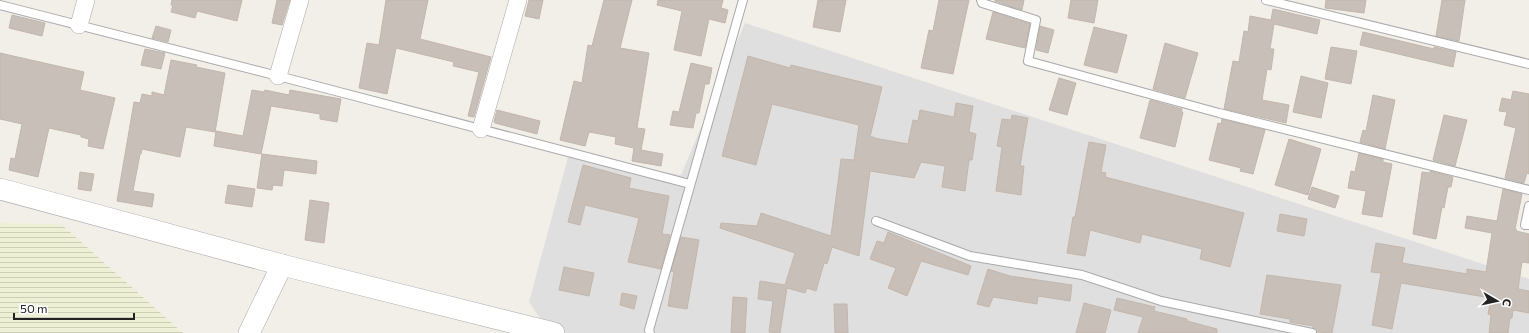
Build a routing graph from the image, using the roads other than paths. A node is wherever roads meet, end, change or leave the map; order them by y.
1 (86, 0) edge
2 (300, 0) edge
3 (518, 0) edge
4 (743, 0) edge
5 (981, 0) edge
6 (1266, 0) edge
7 (0, 5) edge
8 (80, 25) junction
9 (1529, 64) edge
10 (278, 76) junction
11 (481, 129) junction
12 (690, 184) junction
13 (0, 189) edge
14 (1529, 190) edge
15 (1529, 206) edge
16 (876, 221) dead end
17 (1529, 226) edge
18 (282, 265) junction
19 (249, 333) edge
20 (554, 333) edge
21 (650, 333) edge
22 (1312, 333) edge

1 - 8 street
2 - 10 street
3 - 11 street
4 - 12 lane
5 - 14 lane
6 - 9 lane
7 - 8 lane
8 - 10 lane
10 - 11 lane
11 - 12 lane
12 - 21 lane
13 - 18 street
15 - 17 lane
16 - 22 lane
18 - 19 street
18 - 20 street

